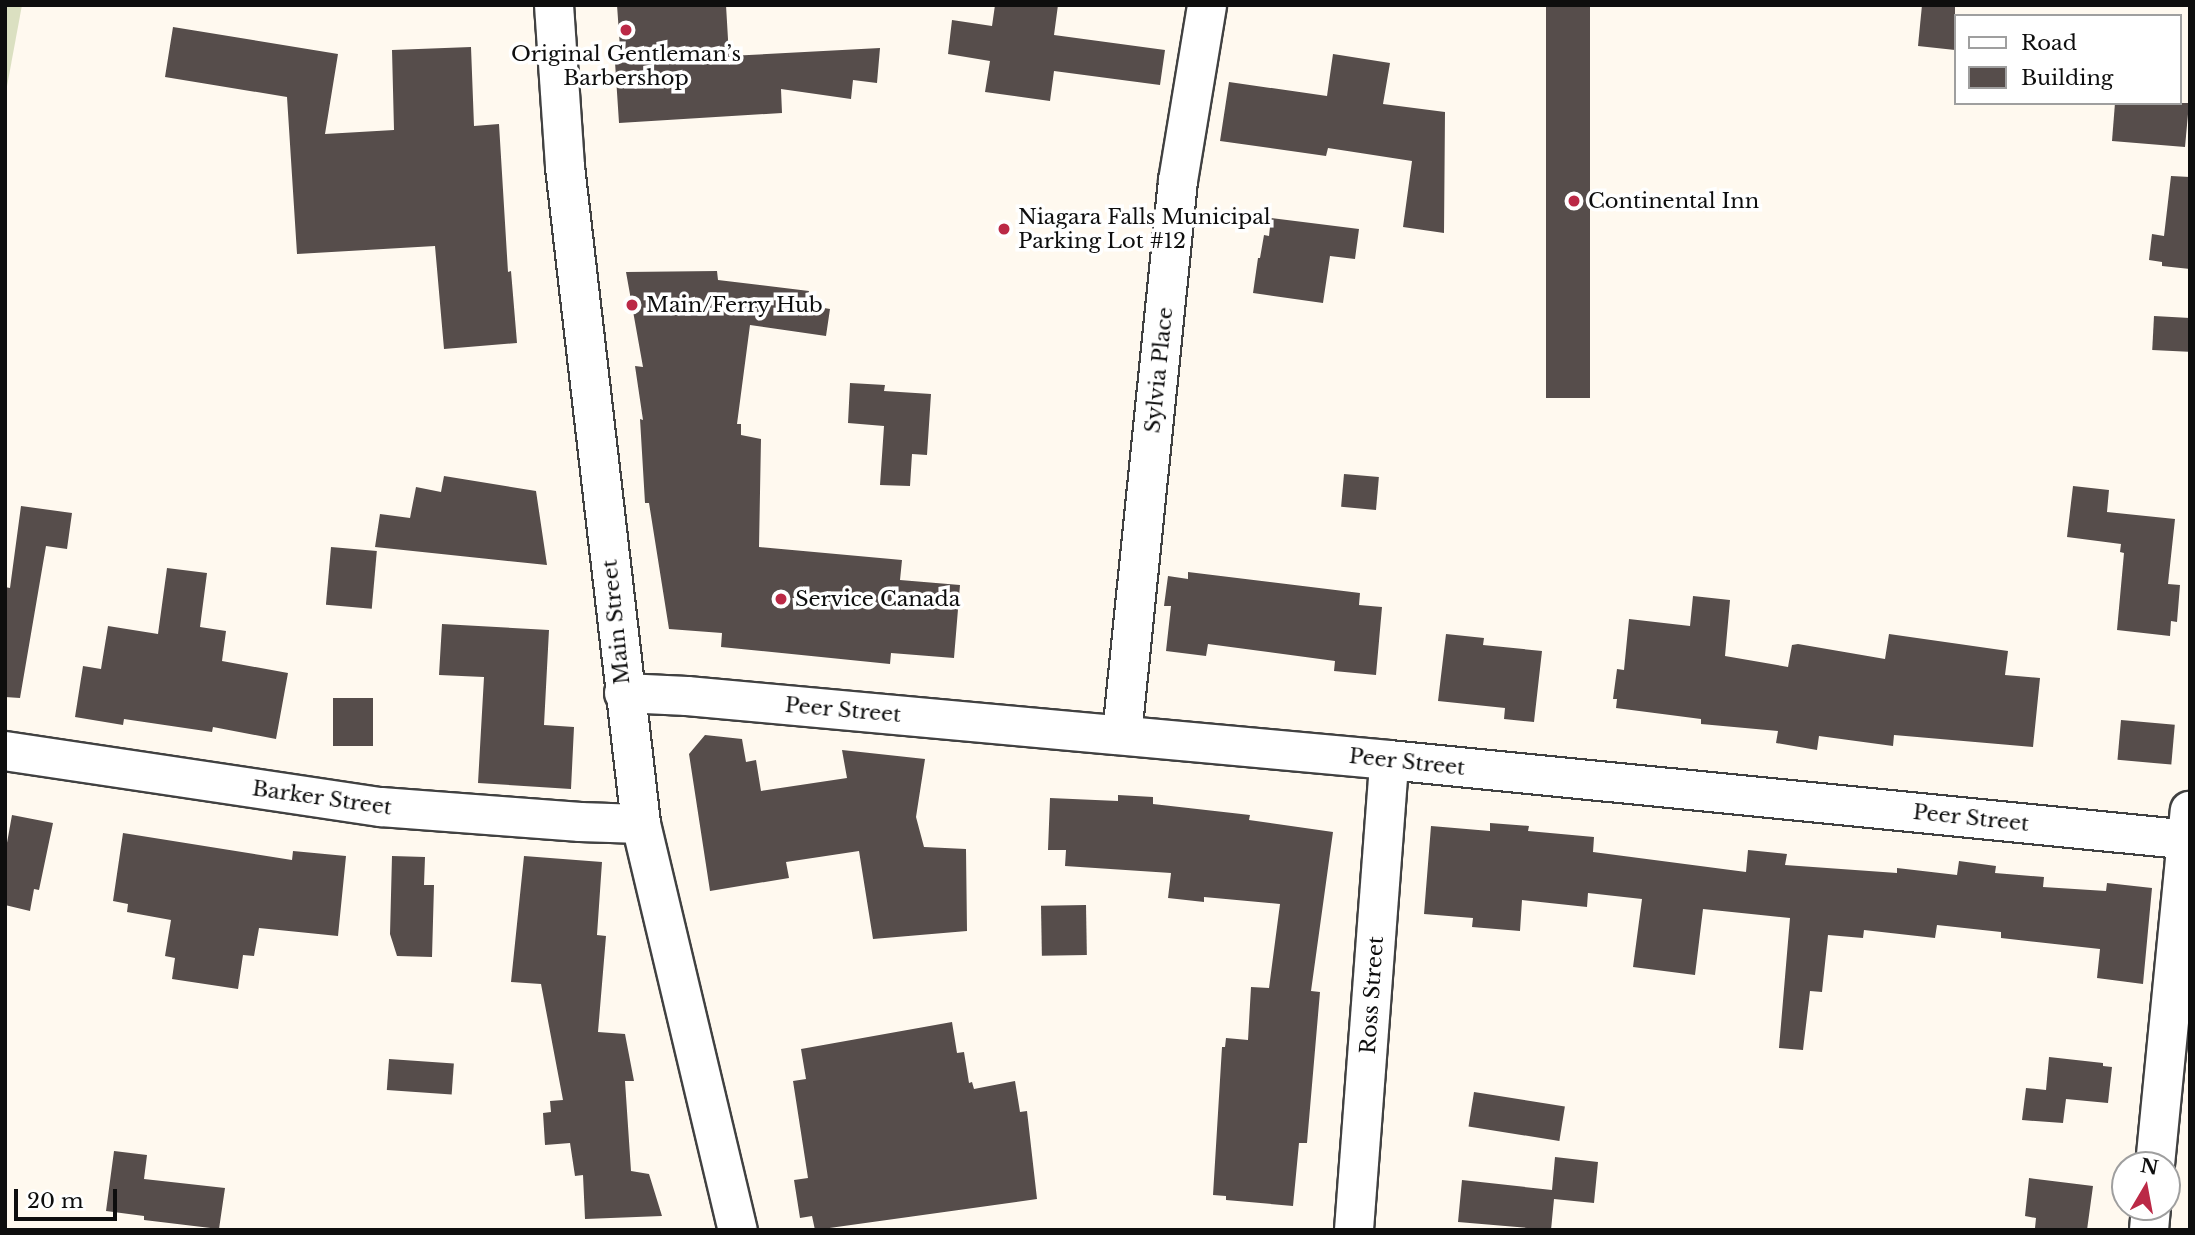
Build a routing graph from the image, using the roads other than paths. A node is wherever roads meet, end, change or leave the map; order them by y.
1 (554, 5) edge
2 (1207, 5) edge
3 (624, 693) junction
4 (1122, 735) junction
5 (5, 751) edge
6 (1389, 760) junction
7 (641, 824) junction
8 (2189, 830) edge
9 (2156, 1151) edge
10 (738, 1230) edge
11 (1354, 1230) edge

1 - 3 street, Main Street
2 - 4 street, Sylvia Place
3 - 4 street, Peer Street
3 - 7 street, Main Street
4 - 6 street, Peer Street
5 - 7 street, Barker Street
6 - 8 street, Peer Street
6 - 11 street, Ross Street
7 - 10 street, Main Street
8 - 9 street

